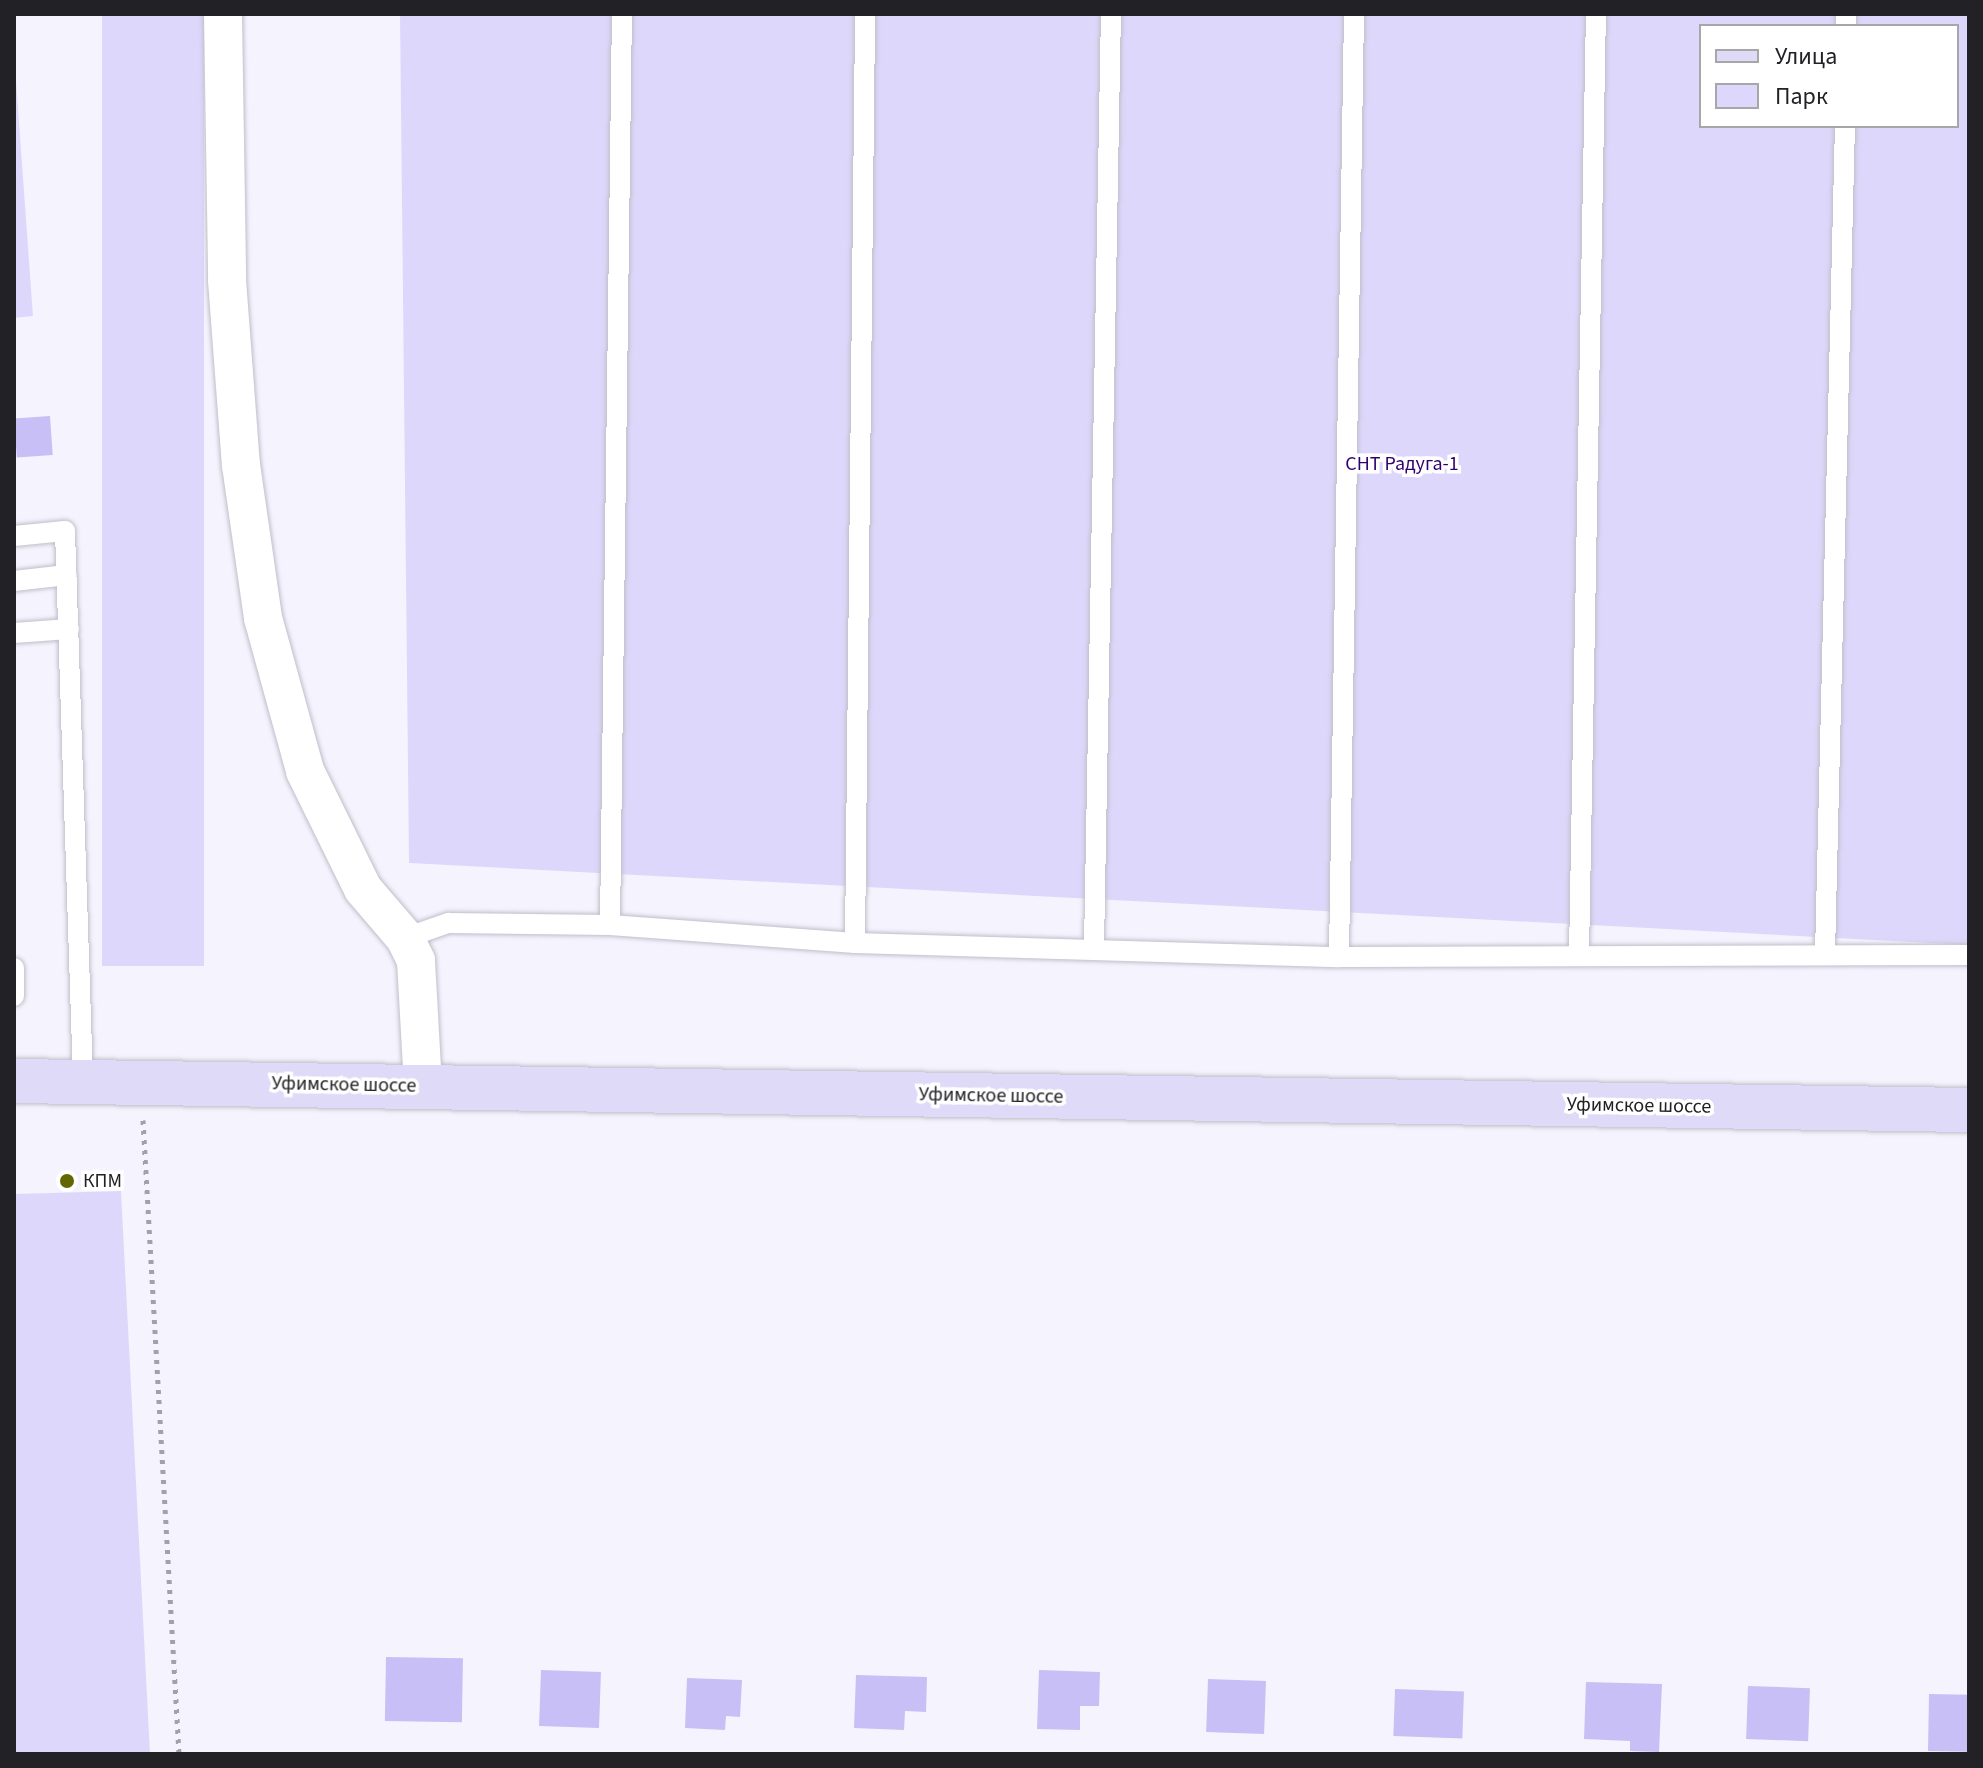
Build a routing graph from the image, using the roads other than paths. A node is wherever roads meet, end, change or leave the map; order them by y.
1 (223, 14) edge
2 (622, 14) edge
3 (865, 14) edge
4 (1111, 14) edge
5 (1354, 14) edge
6 (1596, 14) edge
7 (1845, 128) edge
8 (14, 536) edge
9 (67, 575) junction
10 (14, 581) edge
11 (69, 629) junction
12 (14, 633) edge
13 (610, 925) junction
14 (405, 938) junction
15 (855, 943) junction
16 (1094, 947) junction
17 (1825, 954) junction
18 (1579, 955) junction
19 (1969, 955) edge
20 (1339, 957) junction
21 (14, 968) edge
22 (14, 996) edge
23 (83, 1078) junction
24 (14, 1081) edge
25 (423, 1087) junction
26 (1969, 1110) edge

1 - 14 street
2 - 13 lane
3 - 15 lane
4 - 16 lane
5 - 20 lane
6 - 18 lane
7 - 17 lane
8 - 9 lane
9 - 10 lane
9 - 11 lane
11 - 12 lane
11 - 23 lane
13 - 14 lane
13 - 15 lane
14 - 25 street
15 - 16 lane
16 - 20 lane
17 - 18 lane
17 - 19 lane
18 - 20 lane
21 - 22 lane
23 - 24 main road, Уфимское шоссе
23 - 25 main road, Уфимское шоссе
25 - 26 main road, Уфимское шоссе

